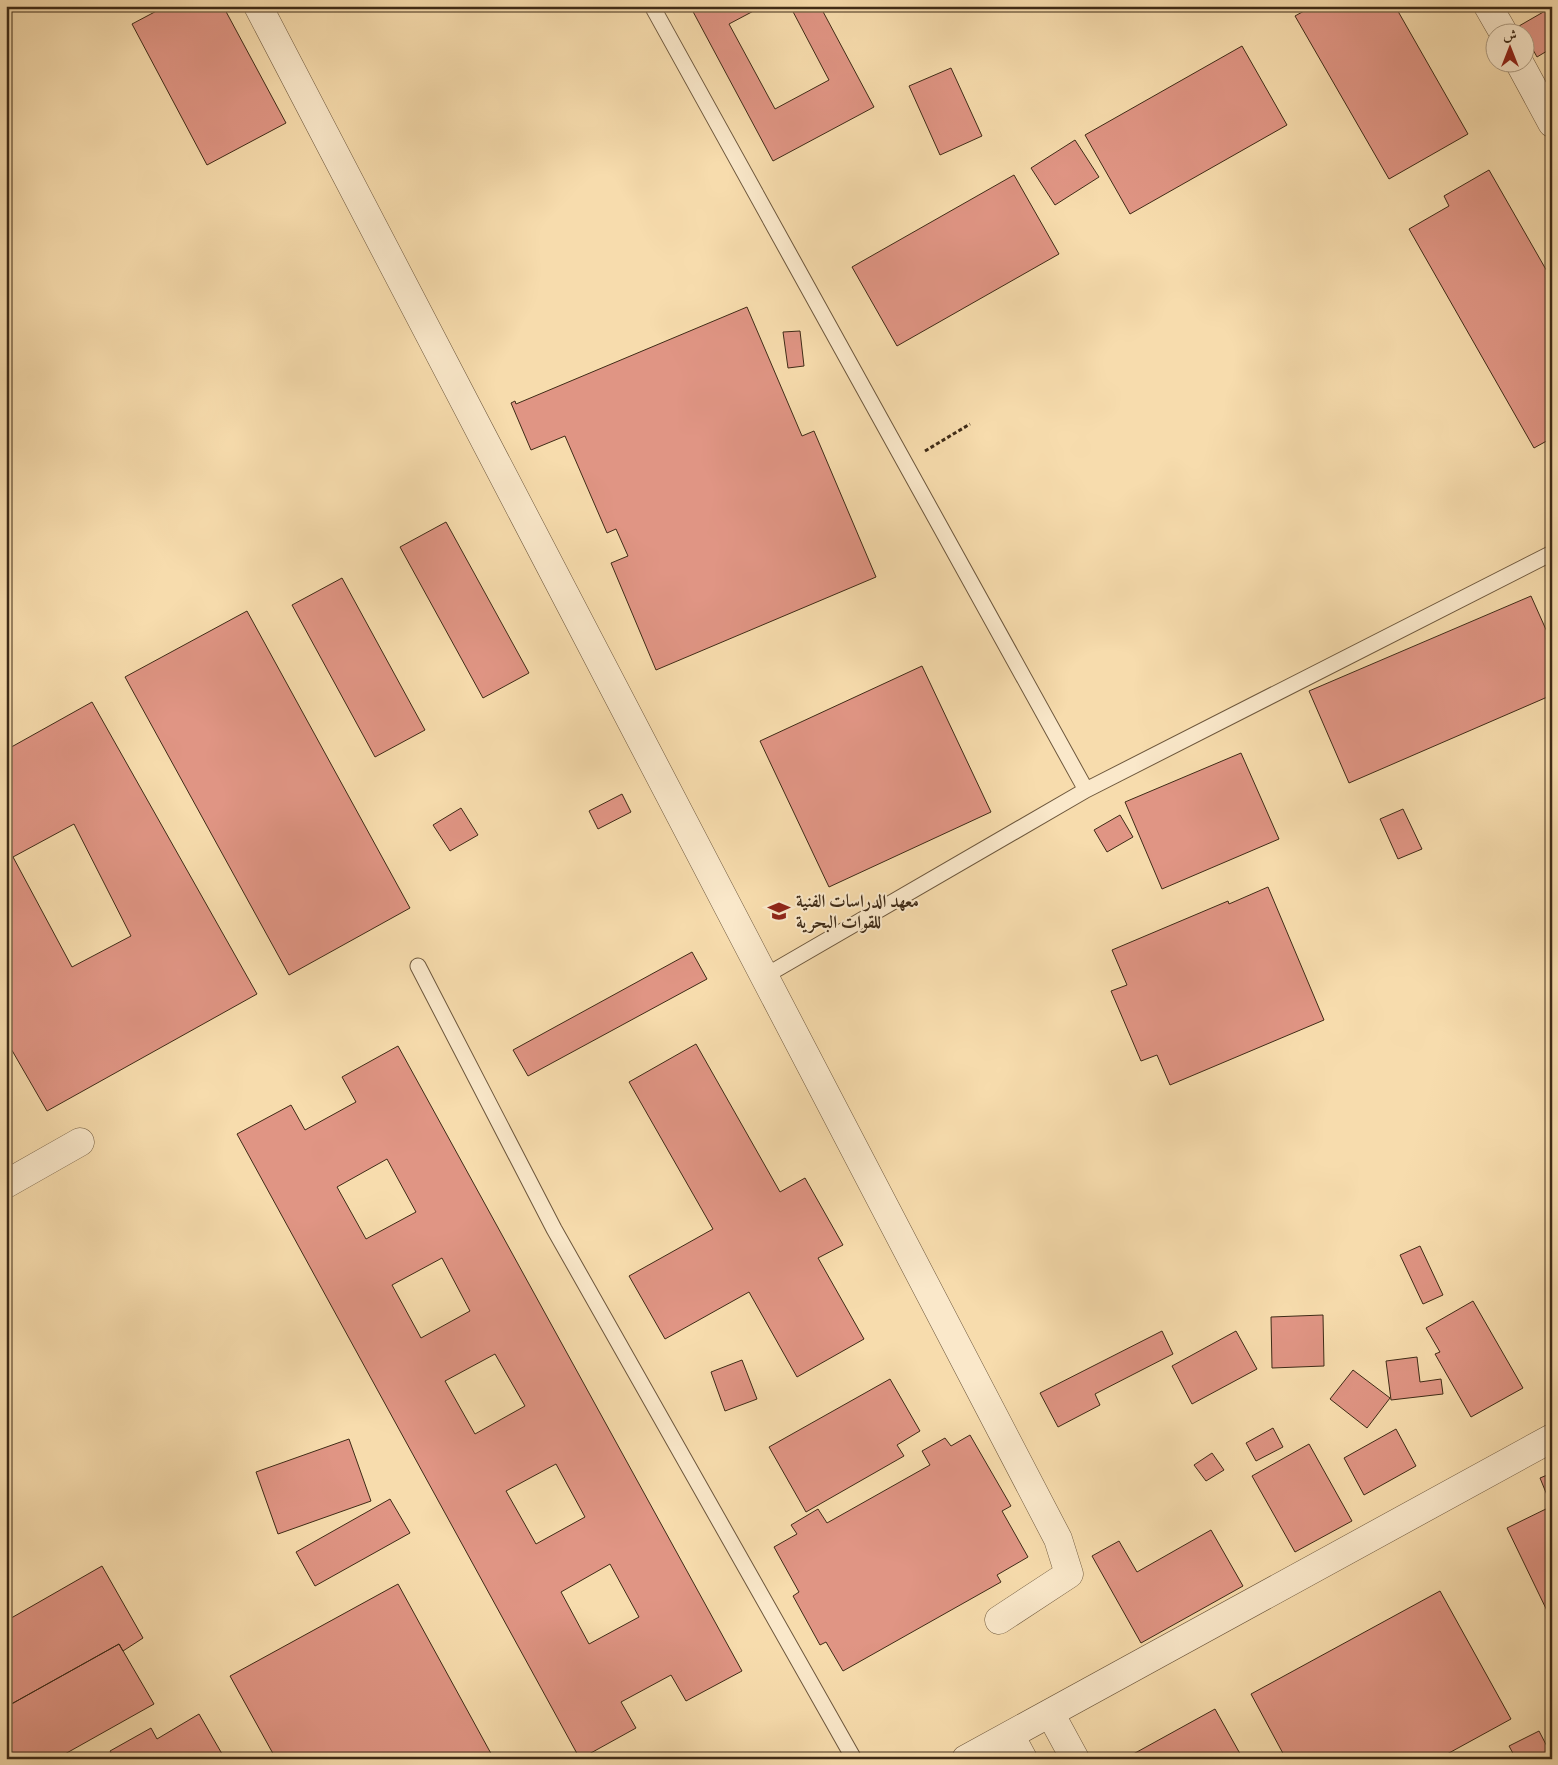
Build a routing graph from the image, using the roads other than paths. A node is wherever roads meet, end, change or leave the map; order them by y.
1 (258, 6) edge
2 (652, 6) edge
3 (1488, 6) edge
4 (1497, 22) edge
5 (1524, 72) edge
6 (1552, 123) edge
7 (1552, 553) edge
8 (1086, 790) junction
9 (418, 966) dead end
10 (765, 976) junction
11 (80, 1142) dead end
12 (6, 1184) edge
13 (1552, 1438) edge
14 (999, 1620) dead end
15 (1050, 1713) junction
16 (1010, 1735) junction
17 (854, 1759) edge
18 (966, 1759) edge
19 (1023, 1759) edge
20 (1075, 1759) edge

1 - 10 street
2 - 8 lane
3 - 4 street
5 - 6 street
7 - 8 lane
8 - 10 lane
9 - 17 lane
10 - 14 street
11 - 12 street
13 - 15 street
15 - 16 street
15 - 20 street
16 - 18 street
16 - 19 street

